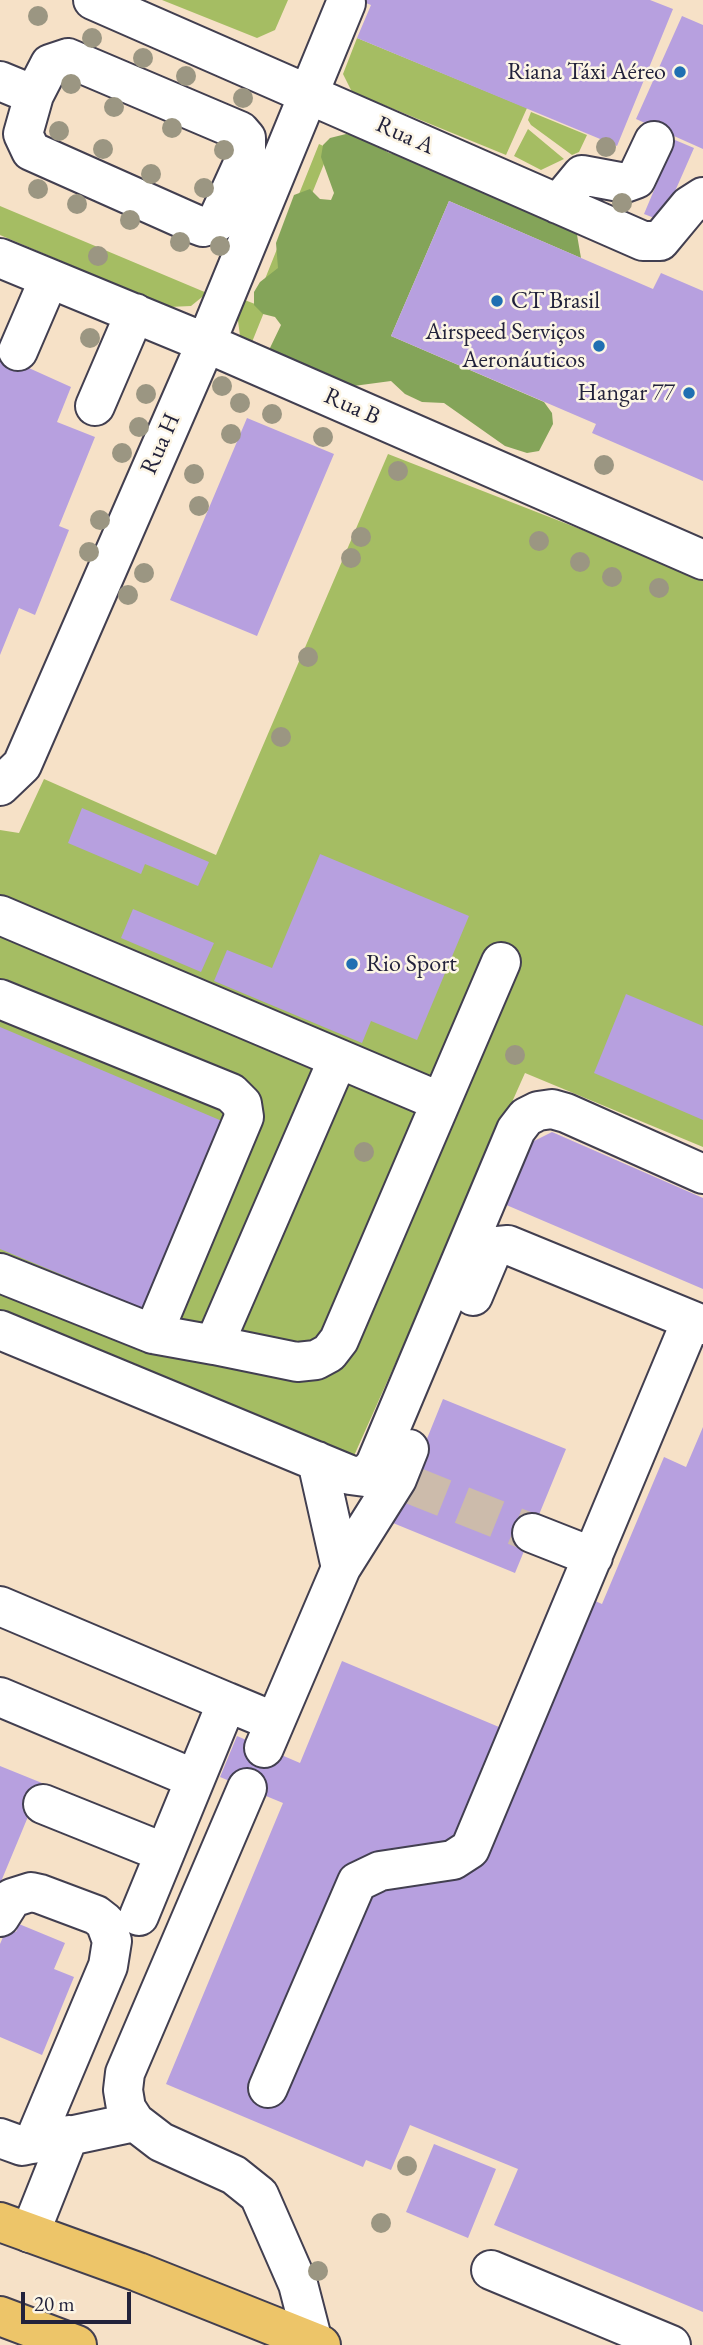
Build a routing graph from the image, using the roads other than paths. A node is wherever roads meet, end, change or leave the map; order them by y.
1 (93, 0) edge
2 (346, 3) dead end
3 (17, 88) edge
4 (309, 94) junction
5 (654, 141) dead end
6 (703, 197) edge
7 (558, 204) junction
8 (0, 258) edge
9 (49, 279) junction
10 (135, 313) junction
11 (206, 343) junction
12 (18, 351) dead end
13 (95, 406) dead end
14 (703, 560) edge
15 (0, 786) edge
16 (0, 915) edge
17 (501, 962) dead end
18 (0, 999) edge
19 (338, 1059) junction
20 (441, 1101) junction
21 (703, 1174) edge
22 (0, 1273) edge
23 (697, 1323) edge
24 (0, 1330) edge
25 (153, 1334) junction
26 (214, 1345) junction
27 (317, 1461) junction
28 (532, 1533) tunnel mouth
29 (593, 1557) junction
30 (341, 1568) junction
31 (0, 1606) edge
32 (0, 1697) edge
33 (227, 1702) junction
34 (195, 1779) junction
35 (247, 1788) dead end
36 (43, 1804) dead end
37 (165, 1853) junction
38 (139, 1916) dead end
39 (0, 1917) edge
40 (268, 2088) dead end
41 (135, 2122) junction
42 (69, 2135) junction
43 (17, 2141) edge
44 (15, 2227) edge
45 (491, 2270) dead end
46 (0, 2316) edge
47 (317, 2343) edge
48 (77, 2345) edge
49 (671, 2345) edge

1 - 4 street, Rua A
2 - 4 street, Rua H
3 - 3 street
4 - 7 street, Rua A
4 - 11 street, Rua H
5 - 7 street
6 - 7 street, Rua A
8 - 9 street, Rua B
9 - 10 street, Rua B
9 - 12 street
10 - 11 street, Rua B
10 - 13 street
11 - 14 street, Rua B
11 - 15 street, Rua H
16 - 19 street
17 - 20 street
18 - 25 street
19 - 20 street
19 - 26 street
20 - 26 street
21 - 27 street
22 - 25 street
23 - 29 street
23 - 30 street
24 - 27 street
25 - 26 street
27 - 30 street
28 - 29 street
29 - 40 street
30 - 33 street
31 - 33 street
32 - 34 street
33 - 34 street
34 - 37 street
35 - 41 street
36 - 37 street
37 - 38 street
39 - 43 street
41 - 42 street
41 - 47 street
42 - 43 street
42 - 44 street
44 - 47 highway
45 - 49 street
46 - 48 highway

